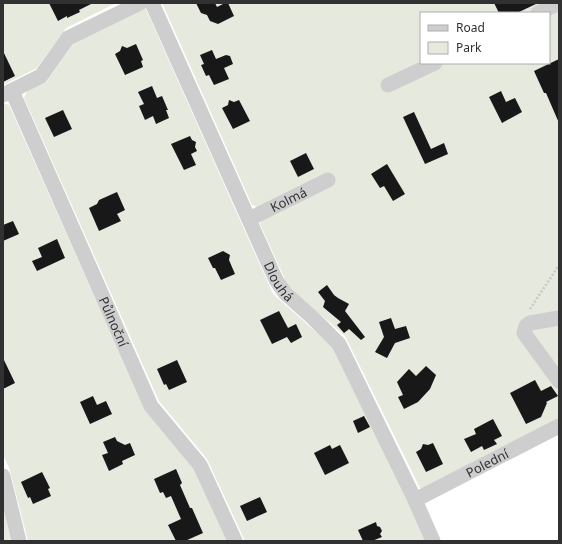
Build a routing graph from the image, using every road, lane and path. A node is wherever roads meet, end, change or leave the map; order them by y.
1 (140, 3) edge
2 (152, 3) edge
3 (559, 3) edge
4 (540, 12) edge
5 (433, 64) edge
6 (388, 85) dead end
7 (8, 93) edge
8 (328, 180) dead end
9 (249, 219) junction
10 (559, 265) edge
11 (559, 318) edge
12 (530, 323) junction
13 (559, 381) edge
14 (559, 426) edge
15 (3, 476) edge
16 (415, 500) junction
17 (19, 541) edge
18 (235, 541) edge
19 (433, 541) edge

1 - 7 street
2 - 9 street, Dlouhá
3 - 4 street
5 - 6 street
7 - 18 street, Půlnoční
8 - 9 street, Kolmá
9 - 16 street, Dlouhá
10 - 12 path
11 - 12 street
12 - 13 street
14 - 16 street, Polední
15 - 17 street
16 - 19 street, Dlouhá

